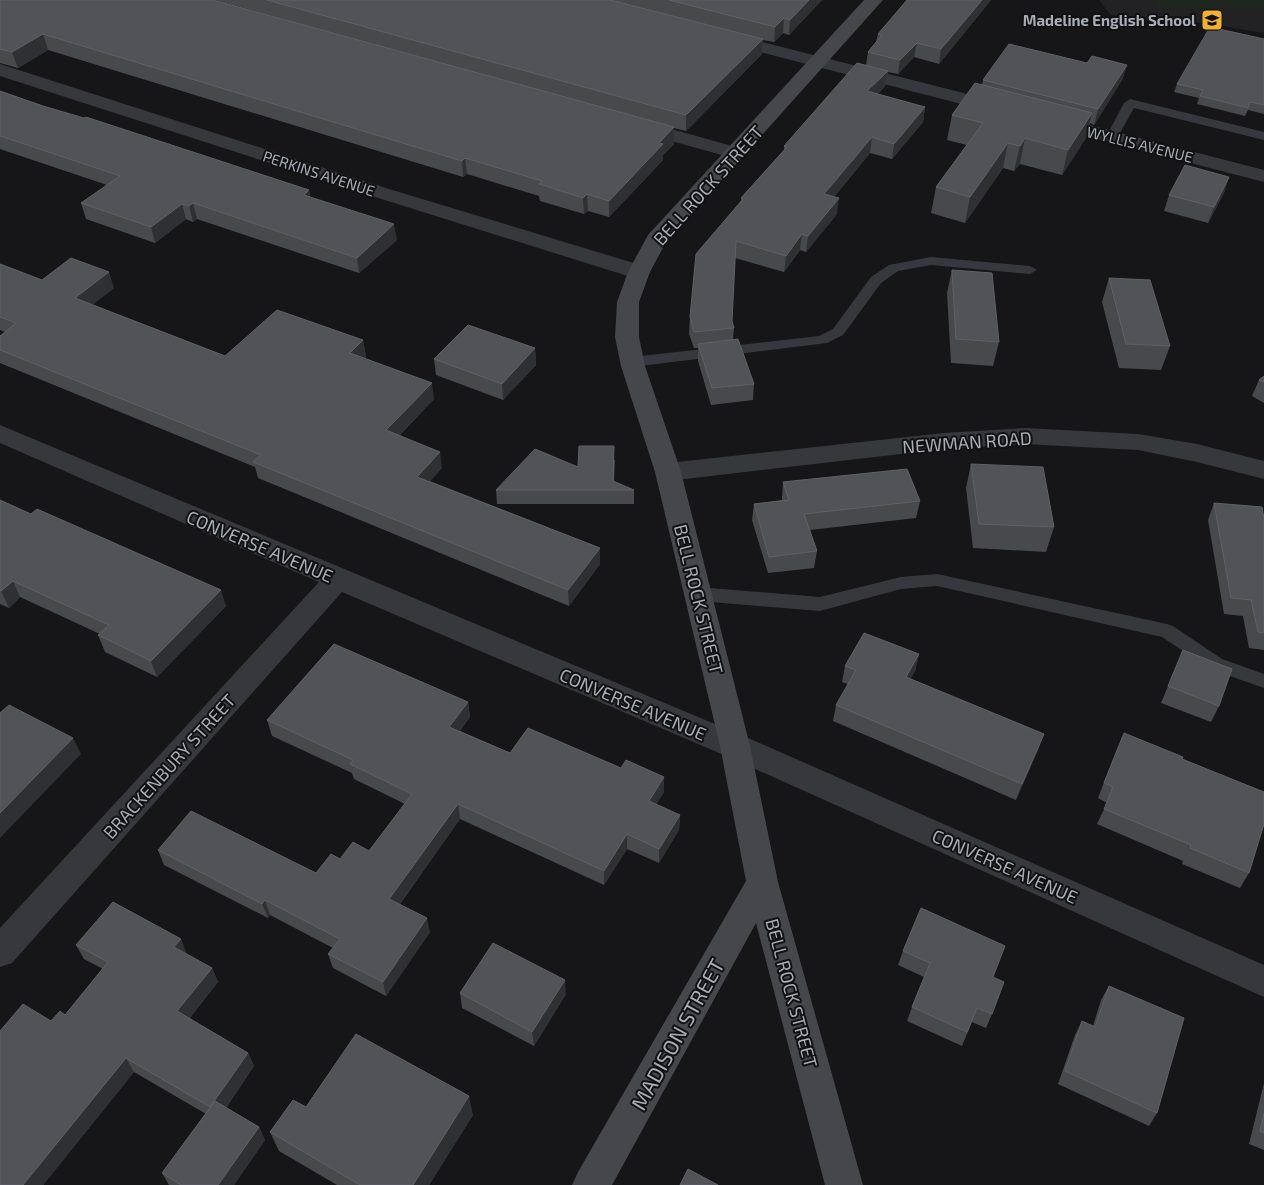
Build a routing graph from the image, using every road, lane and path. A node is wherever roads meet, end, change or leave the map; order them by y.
1 (874, 0) edge
2 (714, 35) edge
3 (815, 66) junction
4 (0, 70) edge
5 (1017, 112) edge
6 (1036, 117) edge
7 (621, 121) edge
8 (1264, 136) edge
9 (1112, 137) junction
10 (736, 153) junction
11 (1264, 176) edge
12 (1030, 270) dead end
13 (639, 272) junction
14 (632, 362) junction
15 (0, 433) edge
16 (1264, 470) edge
17 (668, 472) junction
18 (338, 580) junction
19 (698, 594) junction
20 (1264, 680) edge
21 (734, 746) junction
22 (762, 882) junction
23 (0, 952) edge
24 (1264, 980) edge
25 (591, 1185) edge
26 (844, 1185) edge

1 - 3 street, BELL ROCK STREET
2 - 3 street
3 - 5 street
3 - 10 street, BELL ROCK STREET
4 - 13 street, PERKINS AVENUE
6 - 9 street, WYLLIS AVENUE
7 - 10 street
8 - 9 lane
9 - 11 street, WYLLIS AVENUE
10 - 13 street, BELL ROCK STREET
12 - 14 lane
13 - 14 street, BELL ROCK STREET
14 - 17 street, BELL ROCK STREET
15 - 18 street, CONVERSE AVENUE
16 - 17 street, NEWMAN ROAD
17 - 19 street, BELL ROCK STREET
18 - 21 street, CONVERSE AVENUE
18 - 23 street, BRACKENBURY STREET
19 - 20 lane
19 - 21 street, BELL ROCK STREET
21 - 22 street, BELL ROCK STREET
21 - 24 street, CONVERSE AVENUE
22 - 25 street, MADISON STREET
22 - 26 street, BELL ROCK STREET

